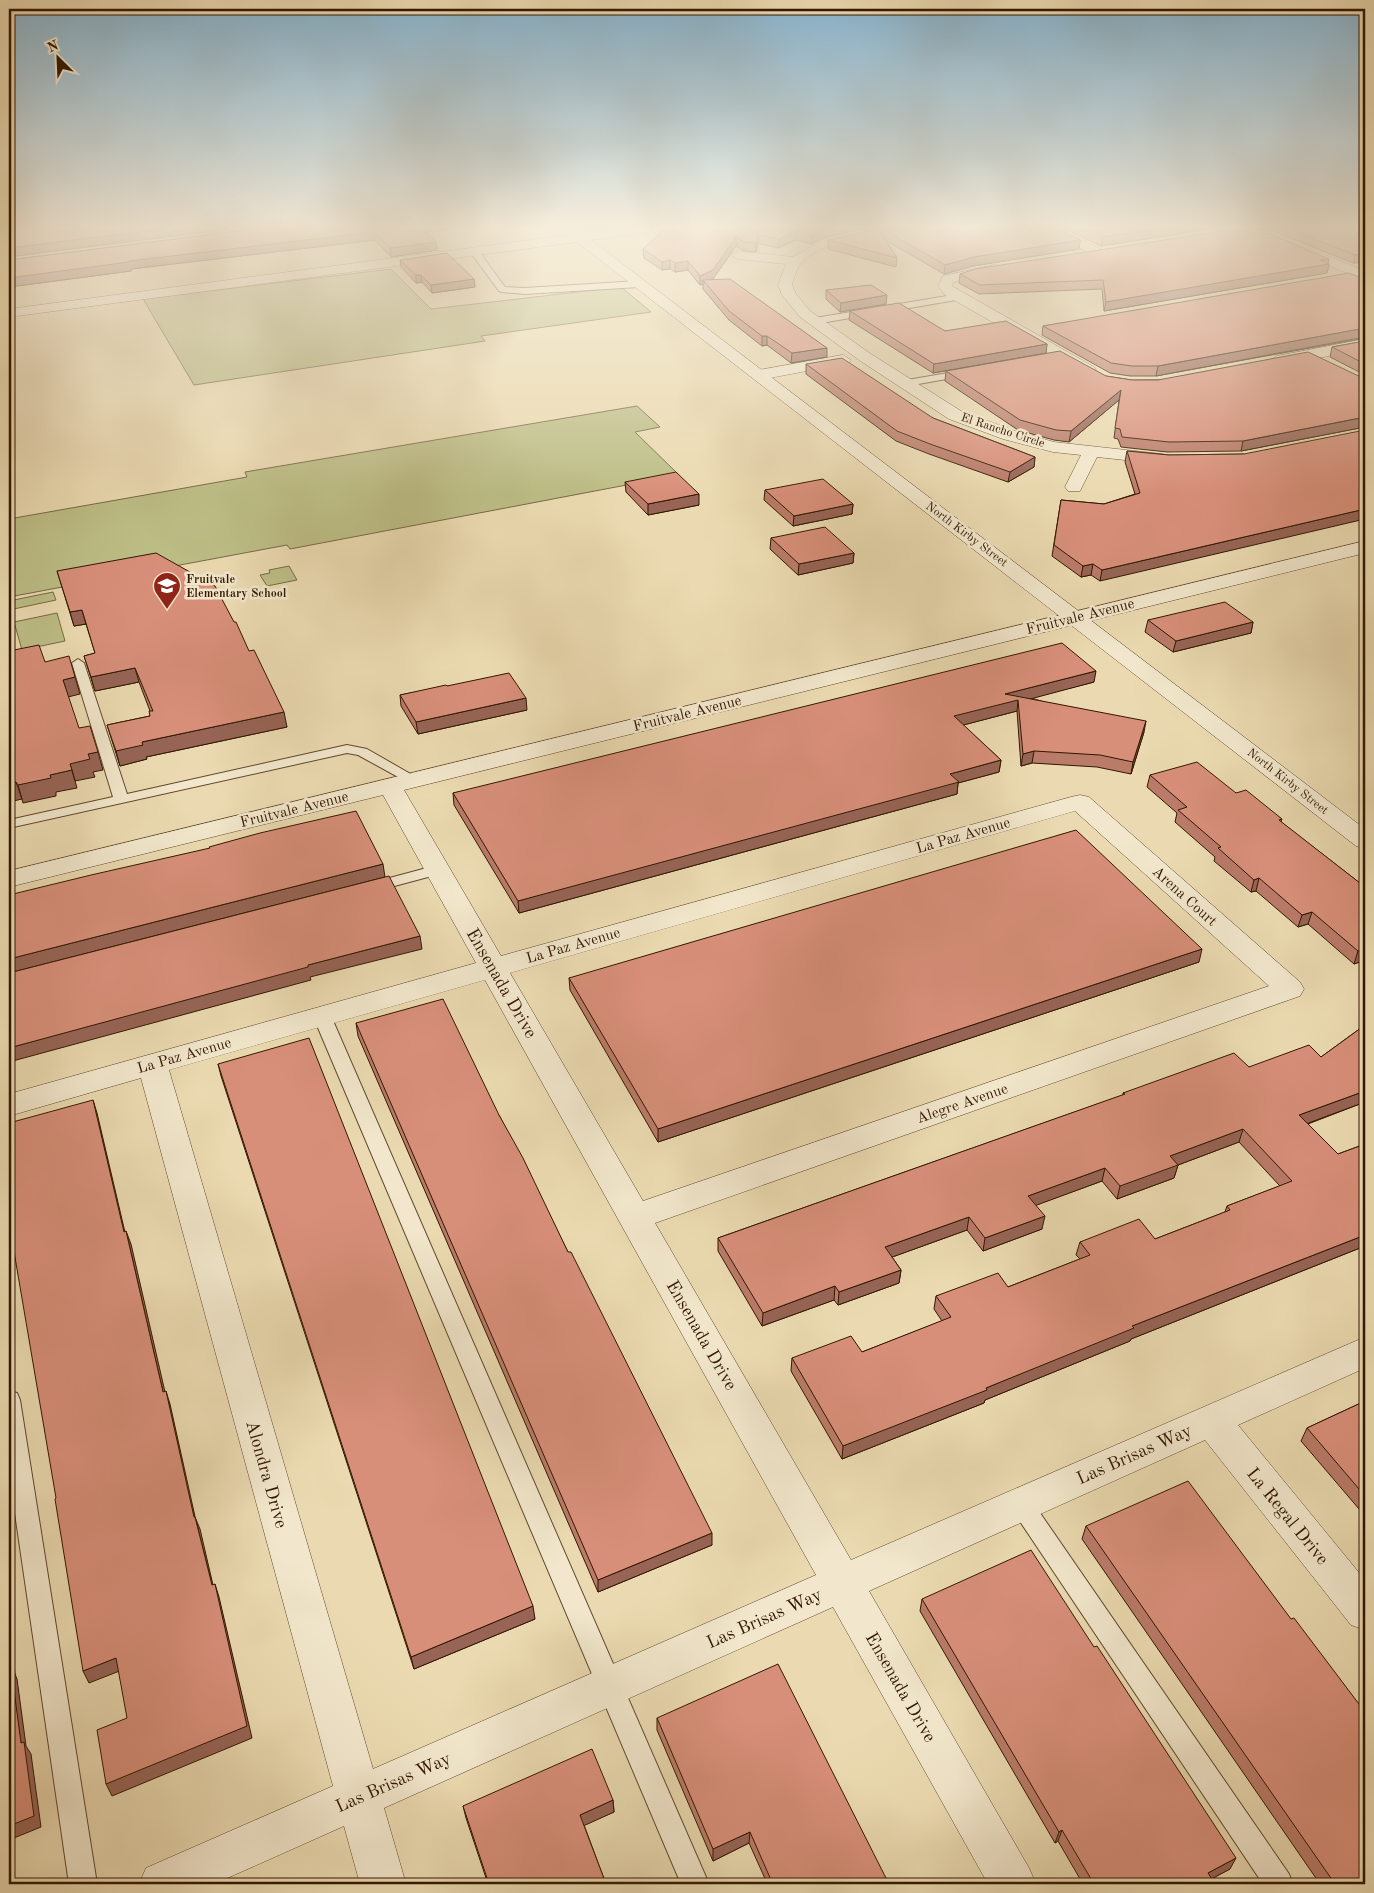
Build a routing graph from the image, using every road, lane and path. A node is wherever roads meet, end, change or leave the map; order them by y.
1 (683, 317) edge
2 (811, 317) edge
3 (837, 317) edge
4 (995, 317) edge
5 (815, 321) junction
6 (1049, 327) edge
7 (1021, 332) junction
8 (1365, 344) edge
9 (1062, 355) junction
10 (1308, 355) junction
11 (865, 357) junction
12 (1043, 359) edge
13 (1260, 364) edge
14 (1333, 367) edge
15 (975, 371) edge
16 (759, 375) junction
17 (1105, 379) edge
18 (907, 383) junction
19 (1091, 452) junction
20 (1175, 459) edge
21 (1074, 487) dead end
22 (1365, 548) edge
23 (1076, 618) junction
24 (78, 663) dead end
25 (402, 783) junction
26 (120, 799) junction
27 (1080, 802) joint
28 (9, 824) edge
29 (1365, 840) edge
30 (438, 870) junction
31 (9, 879) edge
32 (352, 892) edge
33 (493, 968) junction
34 (1290, 989) joint
35 (322, 1016) junction
36 (152, 1064) junction
37 (9, 1105) edge
38 (635, 1217) junction
39 (1365, 1352) edge
40 (9, 1400) edge
41 (1212, 1420) junction
42 (1021, 1504) junction
43 (842, 1583) junction
44 (1365, 1611) edge
45 (611, 1686) junction
46 (358, 1798) junction
47 (84, 1884) edge
48 (162, 1884) edge
49 (383, 1884) edge
50 (695, 1884) edge
51 (1013, 1884) edge
52 (1278, 1884) edge

1 - 16 street, North Kirby Street
2 - 5 street, El Rancho Circle
3 - 5 lane
4 - 7 street
5 - 11 street, El Rancho Circle
6 - 7 street
7 - 9 street
8 - 10 street
9 - 12 lane
9 - 17 street
10 - 13 street
10 - 14 street
11 - 16 street
11 - 18 street, El Rancho Circle
15 - 18 lane
16 - 23 street, North Kirby Street
18 - 19 street, El Rancho Circle
19 - 20 street, El Rancho Circle
19 - 21 street
22 - 23 street, Fruitvale Avenue
23 - 25 street, Fruitvale Avenue
23 - 29 street, North Kirby Street
24 - 26 lane
25 - 26 lane
25 - 30 street, Ensenada Drive
25 - 31 street, Fruitvale Avenue
26 - 28 lane
27 - 33 street, La Paz Avenue
27 - 34 street, Arena Court
30 - 32 lane
30 - 33 street, Ensenada Drive
33 - 35 street, La Paz Avenue
33 - 38 street, Ensenada Drive
34 - 38 street, Alegre Avenue
35 - 36 street, La Paz Avenue
35 - 45 lane
36 - 37 street, La Paz Avenue
36 - 46 street, Alondra Drive
38 - 43 street, Ensenada Drive
39 - 41 street, Las Brisas Way
40 - 47 lane
41 - 42 street, Las Brisas Way
41 - 44 street, La Regal Drive
42 - 43 street, Las Brisas Way
42 - 52 lane
43 - 45 street, Las Brisas Way
43 - 51 street, Ensenada Drive
45 - 46 street, Las Brisas Way
45 - 50 lane
46 - 48 street, Las Brisas Way
46 - 49 street, Alondra Drive

